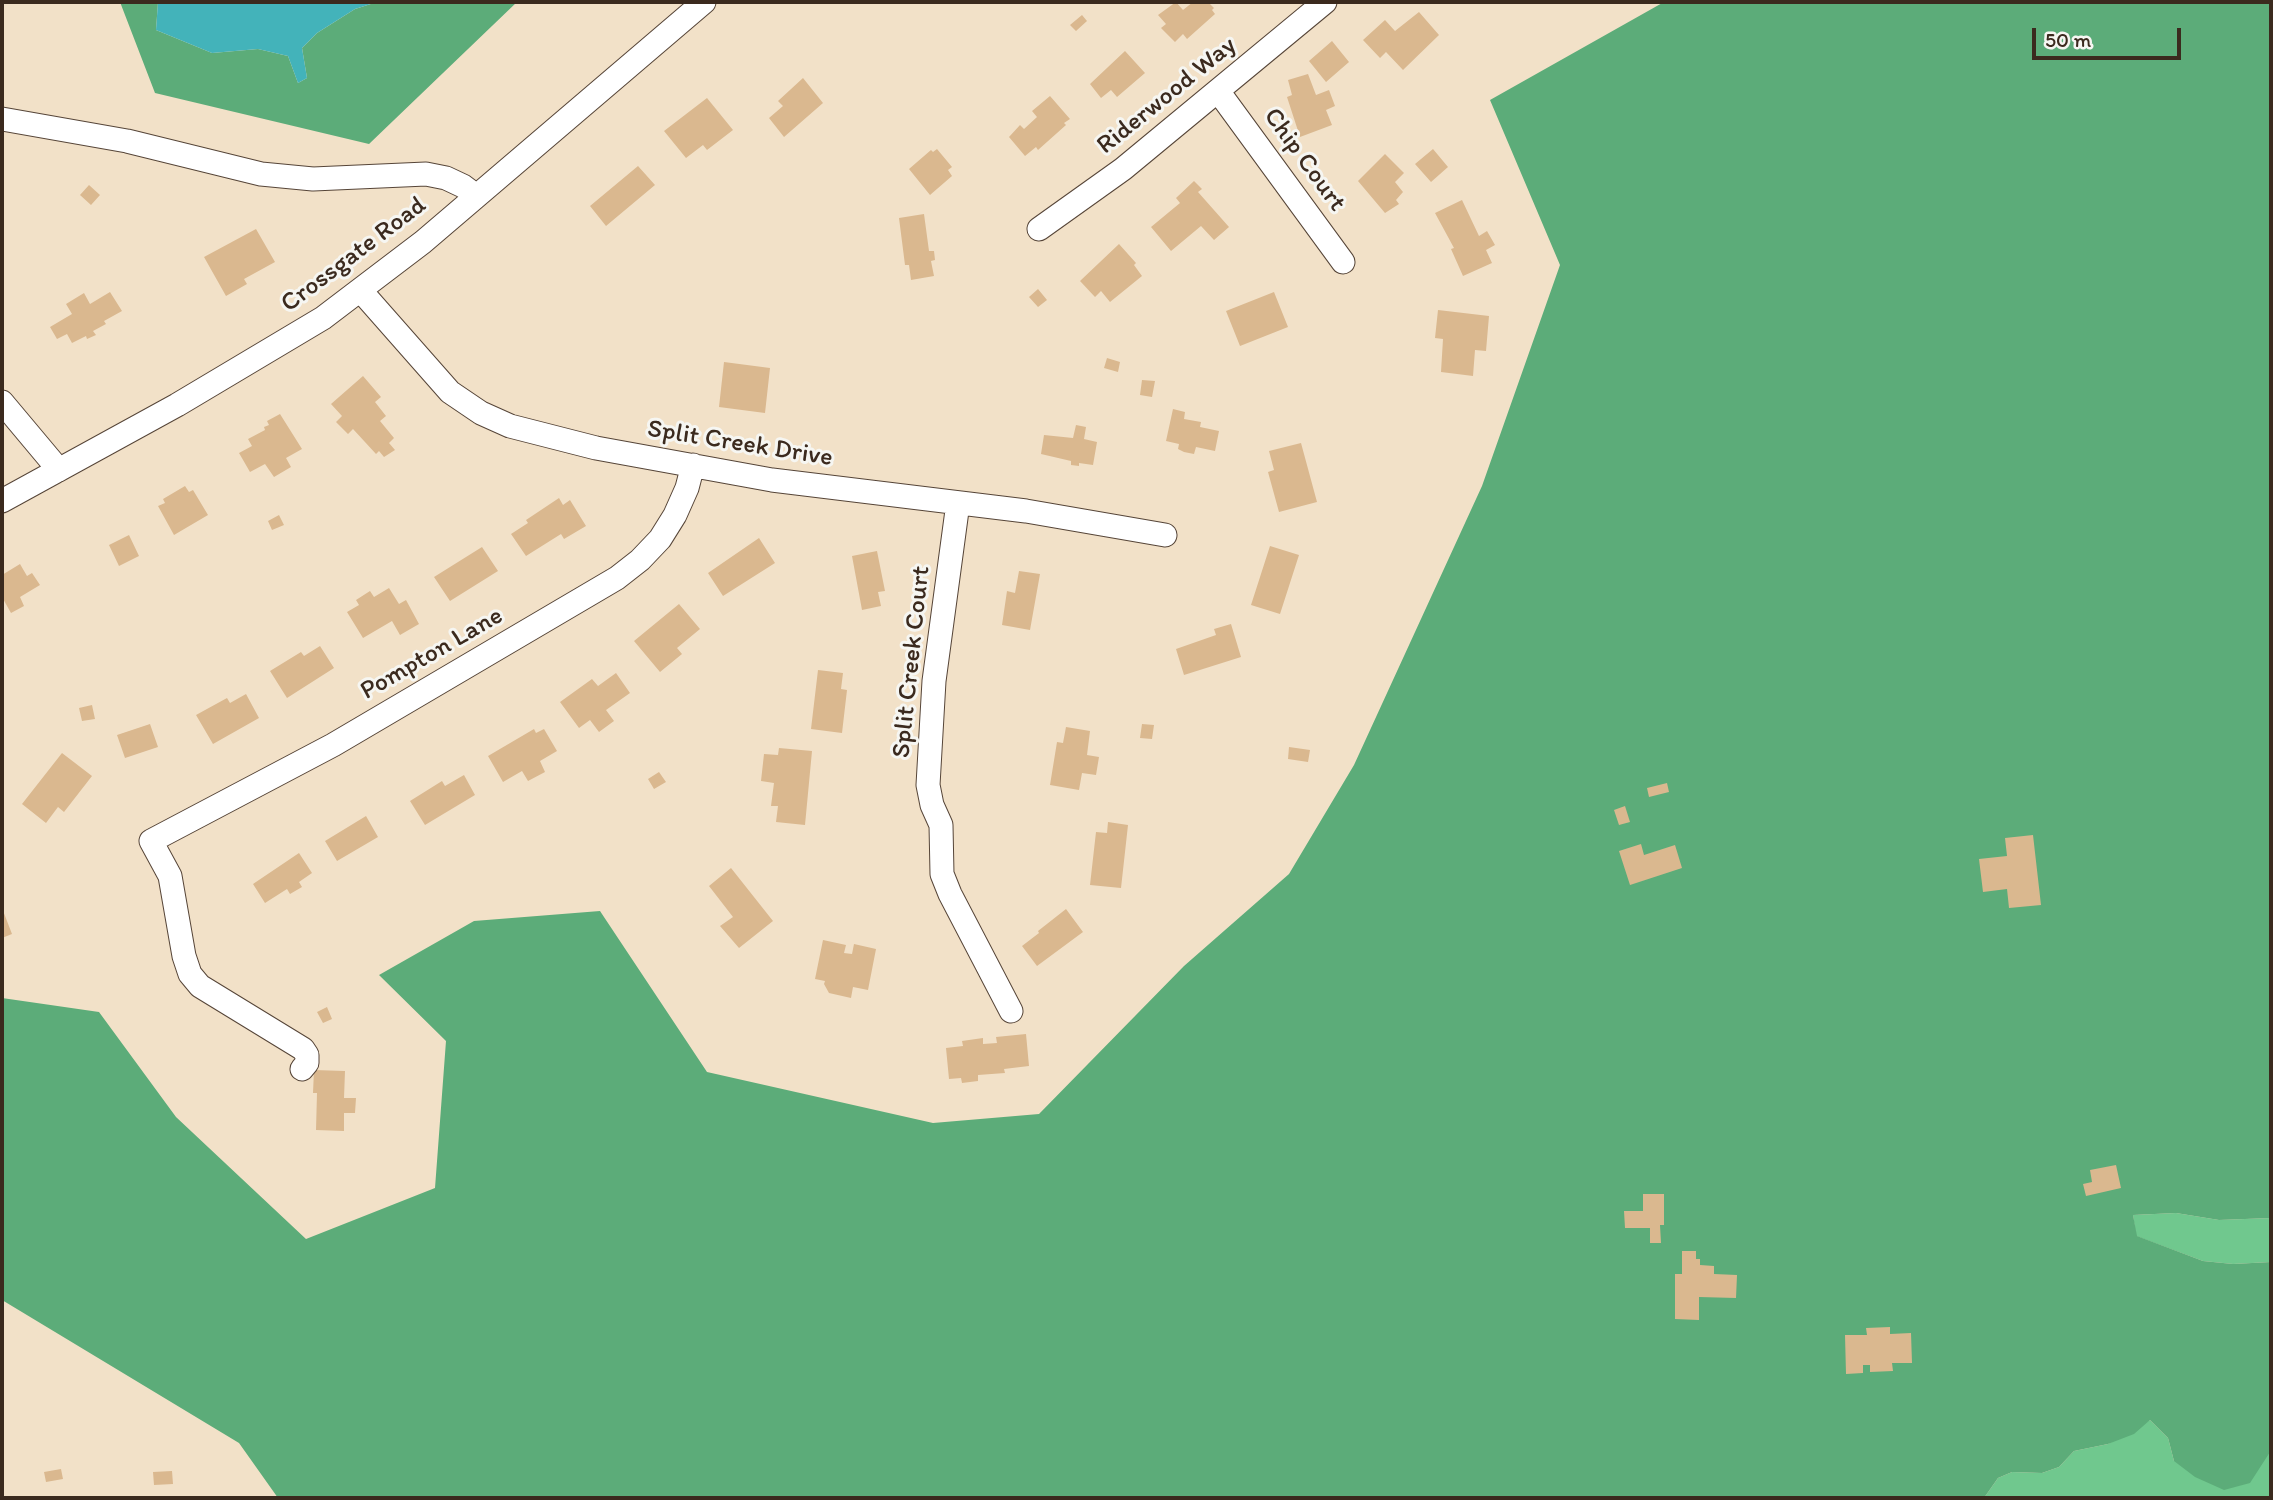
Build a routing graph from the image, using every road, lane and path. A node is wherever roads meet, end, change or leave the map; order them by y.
1 (704, 2) edge
2 (1325, 2) edge
3 (1219, 91) junction
4 (2, 119) edge
5 (475, 195) junction
6 (1040, 229) dead end
7 (1343, 262) dead end
8 (361, 291) junction
9 (2, 402) edge
10 (693, 465) junction
11 (60, 470) junction
12 (2, 501) edge
13 (958, 503) junction
14 (1165, 535) dead end
15 (1012, 1011) dead end
16 (302, 1069) dead end

1 - 5 street, Crossgate Road
2 - 3 street, Riderwood Way
3 - 6 street, Riderwood Way
3 - 7 street, Chip Court
4 - 5 street
5 - 8 street, Crossgate Road
8 - 10 street, Split Creek Drive
8 - 11 street, Crossgate Road
9 - 11 street
10 - 13 street, Split Creek Drive
10 - 16 street, Pompton Lane
11 - 12 street, Crossgate Road
13 - 14 street, Split Creek Drive
13 - 15 street, Split Creek Court

